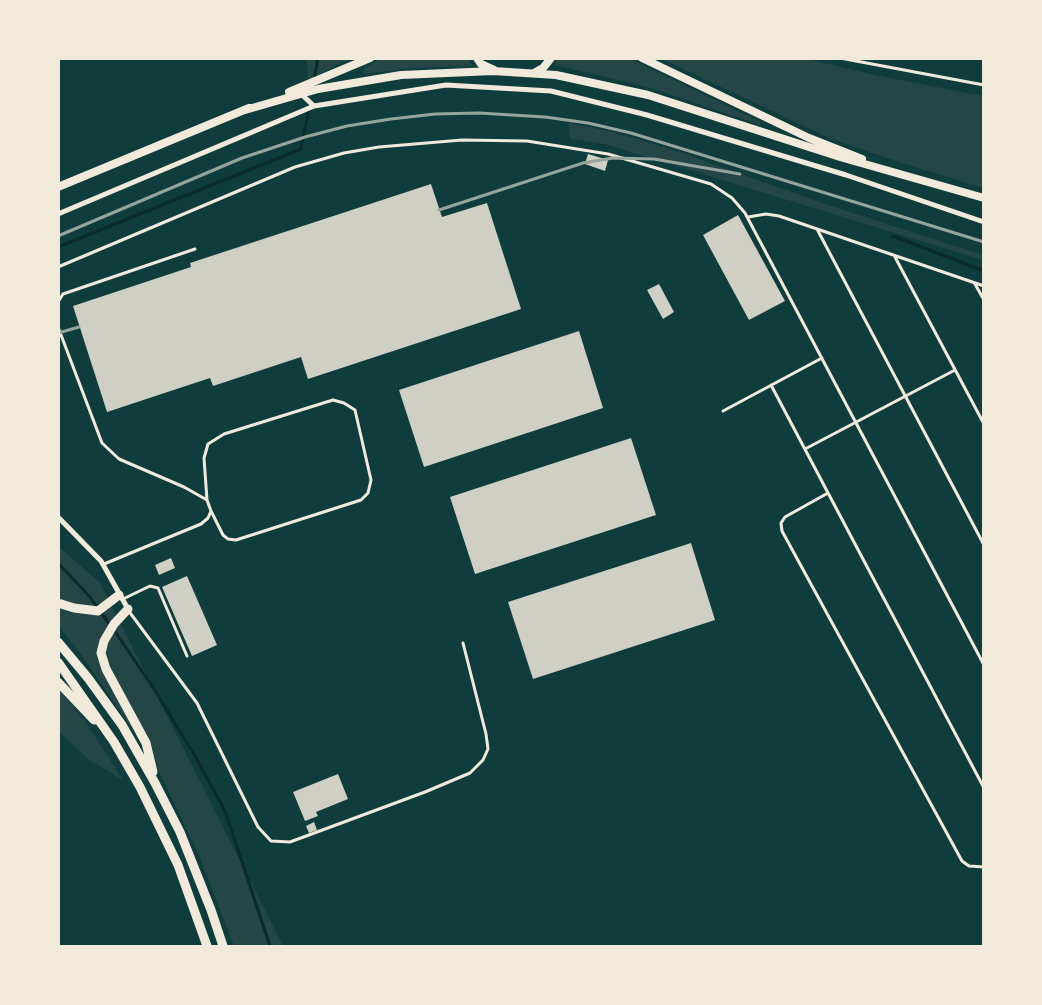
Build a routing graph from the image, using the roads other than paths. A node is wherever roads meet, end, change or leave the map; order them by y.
1 (370, 58) edge
2 (477, 58) edge
3 (551, 58) edge
4 (642, 58) edge
5 (840, 58) edge
6 (500, 71) junction
7 (534, 73) junction
8 (984, 85) edge
9 (300, 93) junction
10 (314, 106) junction
11 (245, 110) junction
12 (899, 173) junction
13 (58, 187) edge
14 (984, 198) edge
15 (58, 214) edge
16 (748, 217) junction
17 (984, 222) edge
18 (818, 229) junction
19 (195, 249) dead end
20 (894, 255) junction
21 (58, 267) edge
22 (975, 283) junction
23 (984, 286) edge
24 (984, 300) edge
25 (58, 302) edge
26 (58, 327) edge
27 (822, 358) junction
28 (955, 370) junction
29 (771, 385) junction
30 (905, 396) junction
31 (723, 411) dead end
32 (856, 422) junction
33 (984, 424) edge
34 (805, 449) junction
35 (828, 493) junction
36 (207, 500) junction
37 (211, 511) junction
38 (58, 516) edge
39 (984, 545) edge
40 (102, 564) junction
41 (120, 597) junction
42 (58, 603) edge
43 (128, 609) junction
44 (58, 642) edge
45 (463, 643) dead end
46 (187, 656) dead end
47 (58, 662) edge
48 (984, 665) edge
49 (58, 682) edge
50 (114, 742) junction
51 (155, 783) junction
52 (984, 788) edge
53 (984, 867) edge
54 (207, 946) edge
55 (223, 946) edge

1 - 11 main road
2 - 6 main road
3 - 7 main road
4 - 12 main road
5 - 8 lane
6 - 7 main road
6 - 9 main road
7 - 12 main road
9 - 10 street
9 - 11 main road
10 - 15 street
10 - 17 street
11 - 13 main road
12 - 14 main road
16 - 18 lane
16 - 21 lane
16 - 27 lane
18 - 20 lane
18 - 30 lane
19 - 25 lane
20 - 22 lane
20 - 28 lane
22 - 23 lane
22 - 24 lane
26 - 36 lane
27 - 29 lane
27 - 32 lane
28 - 30 lane
28 - 33 lane
29 - 31 lane
29 - 34 lane
30 - 32 lane
30 - 39 lane
32 - 34 lane
32 - 48 lane
34 - 35 lane
35 - 52 lane
35 - 53 lane
36 - 37 lane
36 - 37 lane
37 - 40 lane
38 - 40 street
40 - 41 street
41 - 42 highway
41 - 43 street
41 - 46 lane
43 - 45 lane
43 - 51 highway
44 - 51 highway
47 - 50 highway
49 - 50 highway
50 - 54 highway
51 - 55 highway

